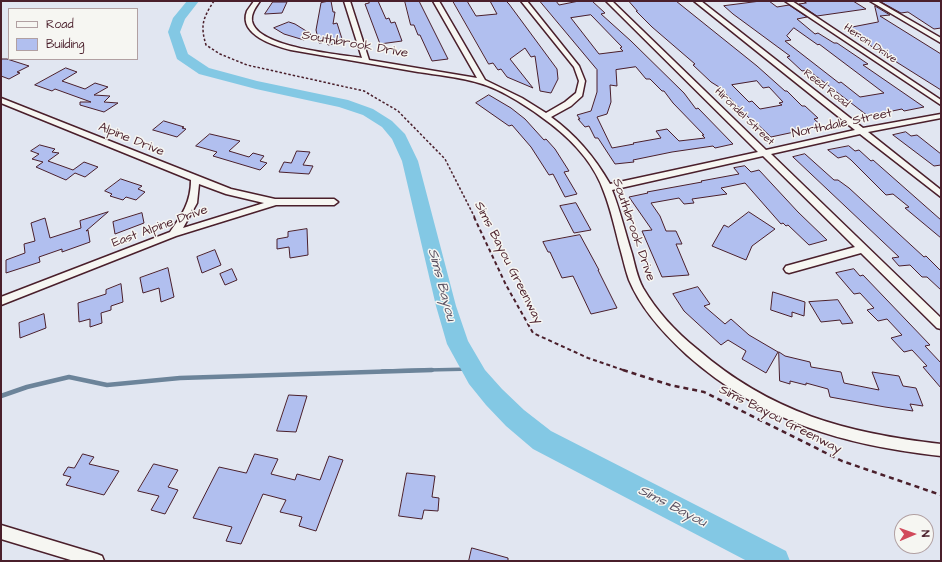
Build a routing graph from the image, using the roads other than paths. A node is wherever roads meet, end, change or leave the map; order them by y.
1 (258, 1) edge
2 (347, 1) edge
3 (436, 1) edge
4 (524, 1) edge
5 (609, 1) edge
6 (697, 1) edge
7 (788, 1) edge
8 (873, 1) edge
9 (941, 41) edge
10 (366, 60) junction
11 (482, 81) junction
12 (1, 100) edge
13 (941, 103) edge
14 (547, 116) junction
15 (941, 116) edge
16 (862, 131) junction
17 (765, 154) junction
18 (195, 179) junction
19 (607, 188) junction
20 (941, 194) edge
21 (276, 202) junction
22 (334, 202) dead end
23 (173, 234) junction
24 (863, 249) junction
25 (789, 269) dead end
26 (1, 301) edge
27 (941, 325) edge
28 (941, 450) edge
29 (1, 532) edge
30 (97, 561) edge

1 - 10 street, Southbrook Drive
2 - 10 street
3 - 11 street
4 - 14 street
5 - 17 street, Hirondel Street
6 - 16 street, Reed Road
7 - 13 street, Heron Drive
8 - 9 street
10 - 11 street, Southbrook Drive
11 - 14 street, Southbrook Drive
12 - 18 street, Alpine Drive
14 - 19 street, Southbrook Drive
15 - 16 street, Northdale Street
16 - 17 street, Northdale Street
16 - 20 street, Reed Road
17 - 19 street, Northdale Street
17 - 24 street, Hirondel Street
18 - 21 street, Alpine Drive
18 - 23 street
19 - 28 street, Southbrook Drive
21 - 22 street, East Alpine Drive
21 - 23 street, East Alpine Drive
23 - 26 street, East Alpine Drive
24 - 25 street
24 - 27 street, Hirondel Street
29 - 30 street

